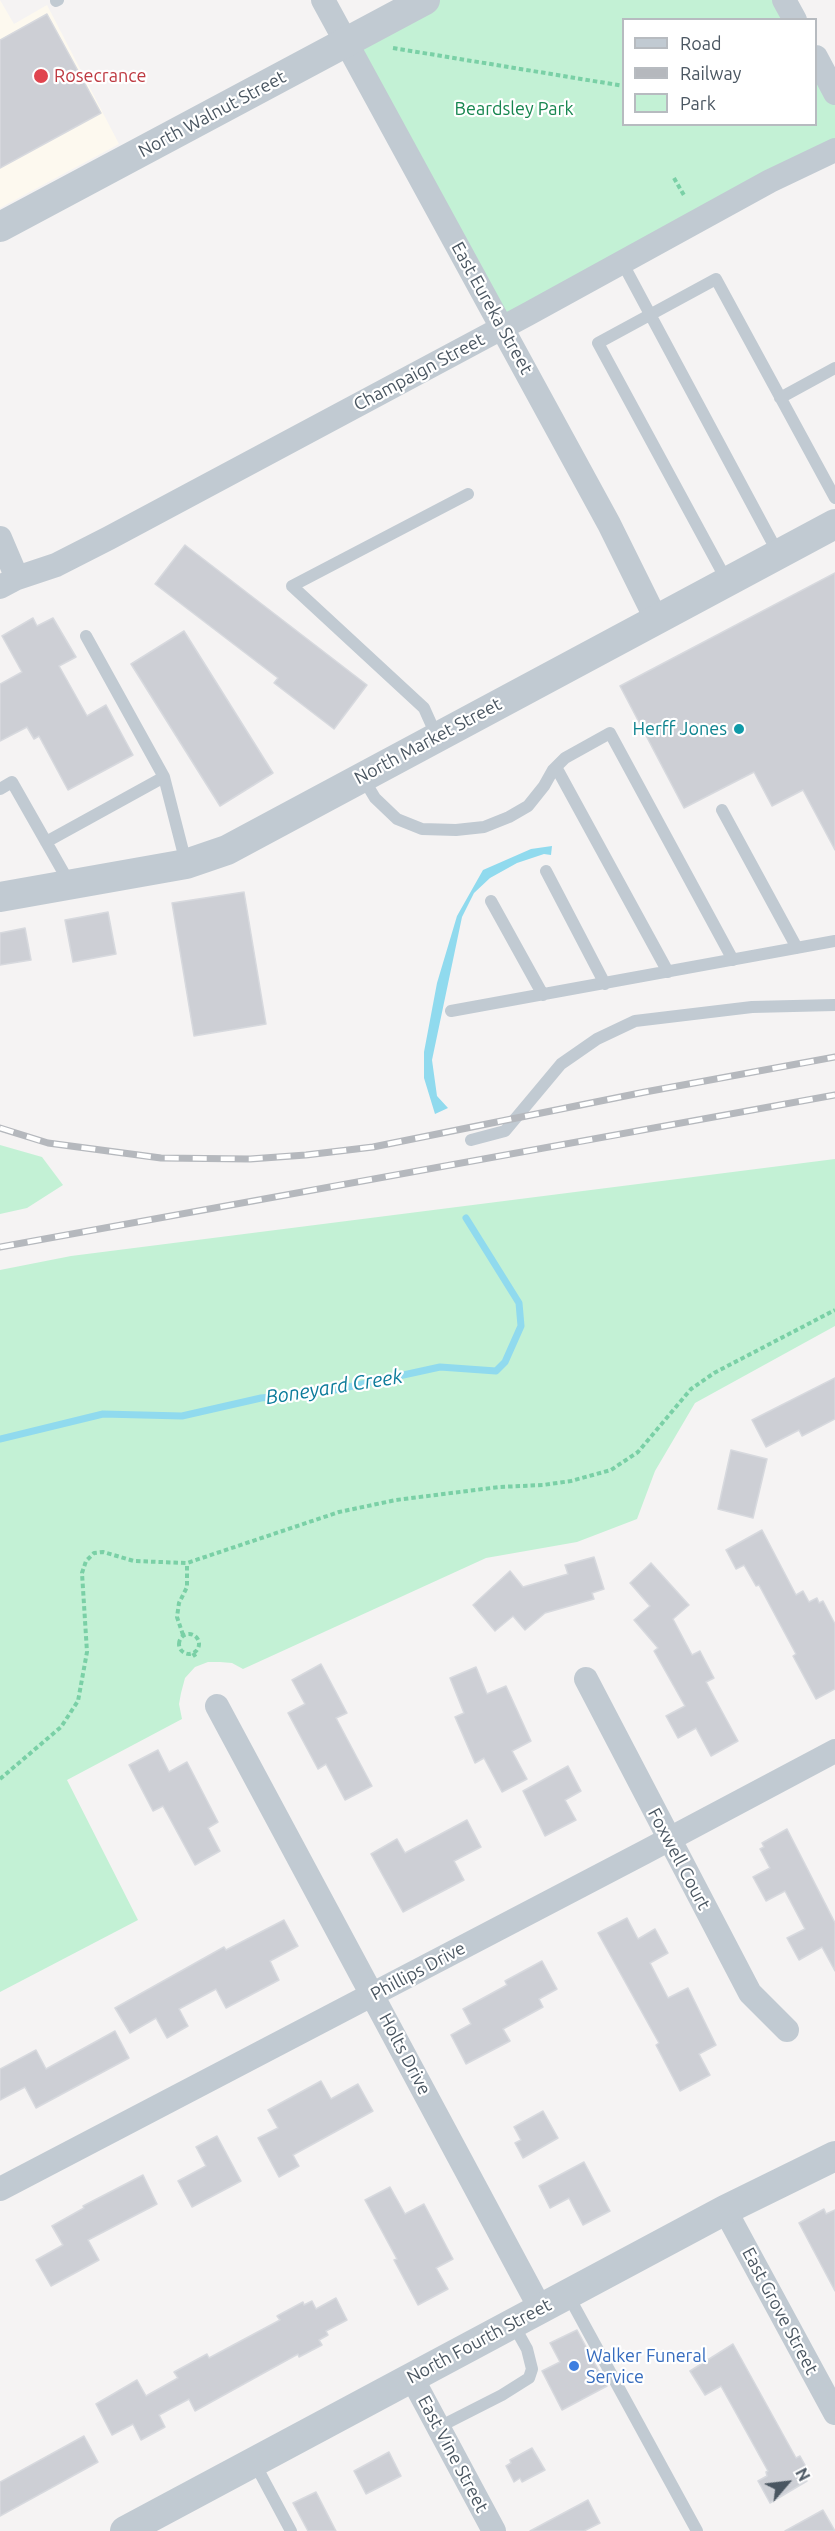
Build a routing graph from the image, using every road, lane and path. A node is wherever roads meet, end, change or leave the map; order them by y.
1 (323, 0) edge
2 (425, 0) edge
3 (784, 0) edge
4 (794, 18) edge
5 (346, 42) junction
6 (393, 48) dead end
7 (817, 59) edge
8 (622, 86) edge
9 (835, 93) edge
10 (835, 150) edge
11 (674, 178) dead end
12 (685, 197) dead end
13 (0, 228) edge
14 (622, 262) junction
15 (650, 315) junction
16 (502, 327) junction
17 (835, 368) edge
18 (780, 398) junction
19 (468, 494) dead end
20 (835, 498) edge
21 (835, 524) edge
22 (0, 538) edge
23 (778, 553) junction
24 (727, 581) junction
25 (9, 582) edge
26 (656, 619) junction
27 (86, 636) dead end
28 (437, 737) junction
29 (556, 767) junction
30 (164, 777) junction
31 (363, 777) junction
32 (0, 789) edge
33 (722, 810) dead end
34 (46, 842) junction
35 (186, 864) junction
36 (546, 870) dead end
37 (70, 885) junction
38 (0, 897) edge
39 (491, 902) dead end
40 (835, 941) edge
41 (797, 948) junction
42 (733, 960) junction
43 (668, 972) junction
44 (605, 984) junction
45 (543, 995) junction
46 (835, 1005) edge
47 (451, 1011) dead end
48 (471, 1140) dead end
49 (835, 1310) edge
50 (188, 1563) junction
51 (183, 1635) junction
52 (194, 1653) junction
53 (196, 1659) dead end
54 (586, 1679) dead end
55 (217, 1707) dead end
56 (835, 1751) edge
57 (0, 1779) edge
58 (668, 1840) junction
59 (373, 1994) junction
60 (787, 2030) dead end
61 (835, 2156) edge
62 (0, 2189) edge
63 (725, 2210) junction
64 (568, 2294) junction
65 (540, 2308) junction
66 (513, 2323) junction
67 (412, 2378) junction
68 (835, 2413) edge
69 (438, 2427) junction
70 (254, 2462) junction
71 (125, 2531) edge
72 (291, 2531) edge
73 (494, 2531) edge
74 (697, 2531) edge

1 - 5 street, East Eureka Street
2 - 5 street, North Walnut Street
3 - 4 street
5 - 13 street, North Walnut Street
5 - 16 street, East Eureka Street
6 - 8 path
7 - 9 street
10 - 14 street, Champaign Street
11 - 12 path
14 - 15 lane
14 - 16 street, Champaign Street
15 - 18 lane
15 - 23 lane
15 - 24 lane
16 - 25 street, Champaign Street
16 - 26 street, East Eureka Street
17 - 18 lane
18 - 20 lane
19 - 28 lane
21 - 23 street, North Market Street
22 - 25 street
23 - 24 street, North Market Street
24 - 26 street, North Market Street
26 - 28 street, North Market Street
27 - 30 lane
28 - 31 street, North Market Street
29 - 31 lane
29 - 42 lane
29 - 43 lane
30 - 34 lane
30 - 35 lane
31 - 35 street, North Market Street
32 - 34 lane
33 - 41 lane
34 - 37 lane
35 - 37 street, North Market Street
36 - 44 lane
37 - 38 street, North Market Street
39 - 45 lane
40 - 41 lane
41 - 42 lane
42 - 43 lane
43 - 44 lane
44 - 45 lane
45 - 47 lane
46 - 48 lane
49 - 50 path
50 - 51 path
50 - 57 path
51 - 52 path
51 - 52 path
52 - 53 path
54 - 58 street, Foxwell Court
55 - 59 street, Holts Drive
56 - 58 street, Phillips Drive
58 - 59 street, Phillips Drive
58 - 60 street, Foxwell Court
59 - 62 street, Phillips Drive
59 - 65 street, Holts Drive
61 - 63 street, North Fourth Street
63 - 64 street, North Fourth Street
63 - 68 street, East Grove Street
64 - 65 street, North Fourth Street
64 - 74 lane
65 - 66 street, North Fourth Street
66 - 67 street, North Fourth Street
66 - 69 lane
67 - 69 street, East Vine Street
67 - 70 street, North Fourth Street
69 - 73 street, East Vine Street
70 - 71 street, North Fourth Street
70 - 72 lane

